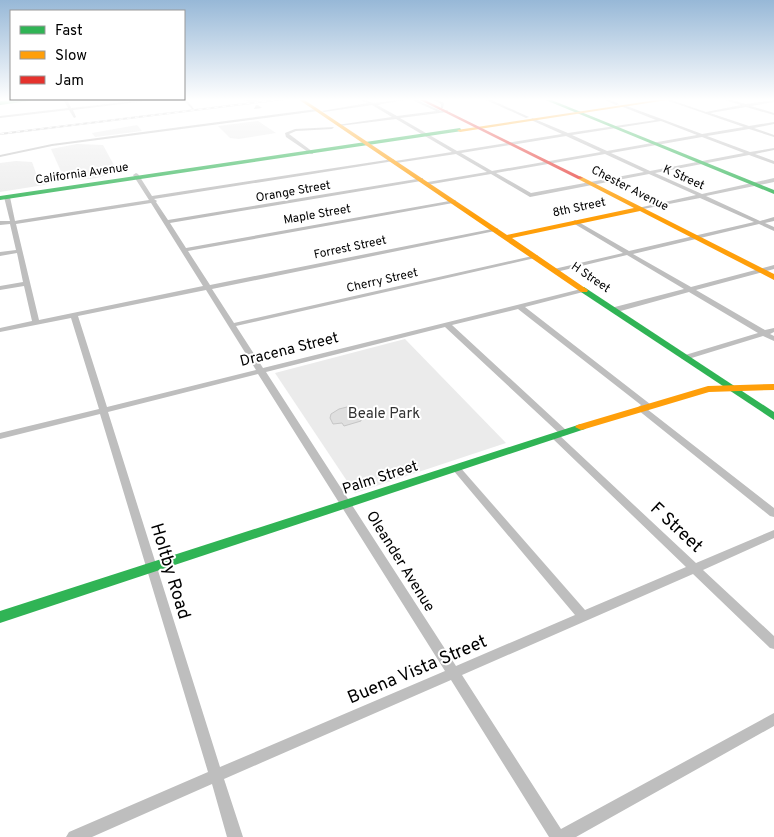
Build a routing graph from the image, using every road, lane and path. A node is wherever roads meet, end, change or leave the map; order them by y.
1 (107, 138) edge
2 (362, 138) edge
3 (395, 138) edge
4 (430, 138) edge
5 (500, 138) edge
6 (548, 138) edge
7 (574, 138) edge
8 (643, 138) edge
9 (692, 138) edge
10 (709, 138) edge
11 (294, 139) edge
12 (367, 142) junction
13 (512, 144) junction
14 (657, 144) junction
15 (774, 149) edge
16 (309, 151) junction
17 (456, 153) junction
18 (606, 153) junction
19 (751, 154) junction
20 (0, 156) edge
21 (394, 161) junction
22 (774, 162) edge
23 (550, 163) junction
24 (703, 163) junction
25 (491, 173) junction
26 (650, 173) junction
27 (137, 177) junction
28 (774, 180) edge
29 (425, 182) junction
30 (591, 184) junction
31 (756, 184) junction
32 (774, 192) edge
33 (701, 196) junction
34 (2, 197) edge
35 (153, 199) junction
36 (453, 201) junction
37 (640, 209) junction
38 (774, 219) edge
39 (12, 222) junction
40 (168, 222) junction
41 (574, 222) junction
42 (759, 222) junction
43 (0, 223) edge
44 (495, 229) junction
45 (774, 229) edge
46 (506, 237) junction
47 (696, 237) junction
48 (185, 250) junction
49 (20, 251) junction
50 (627, 253) junction
51 (0, 254) edge
52 (535, 256) junction
53 (774, 267) edge
54 (556, 270) junction
55 (761, 271) junction
56 (774, 277) edge
57 (27, 283) junction
58 (0, 288) edge
59 (209, 288) junction
60 (585, 290) junction
61 (689, 290) junction
62 (519, 306) junction
63 (614, 310) junction
64 (74, 315) junction
65 (36, 323) junction
66 (446, 324) junction
67 (233, 325) junction
68 (0, 330) edge
69 (774, 330) edge
70 (765, 333) junction
71 (774, 339) edge
72 (685, 358) junction
73 (262, 370) junction
74 (774, 387) edge
75 (730, 388) junction
76 (644, 407) junction
77 (103, 410) junction
78 (774, 417) edge
79 (559, 435) junction
80 (0, 436) edge
81 (456, 468) junction
82 (347, 504) junction
83 (774, 513) edge
84 (774, 534) edge
85 (152, 568) junction
86 (695, 568) junction
87 (584, 616) junction
88 (0, 617) edge
89 (774, 644) edge
90 (454, 673) junction
91 (774, 719) edge
92 (216, 776) junction
93 (74, 837) edge
94 (235, 837) edge
95 (560, 837) edge

1 - 20 street
2 - 12 street, H Street
3 - 12 street, California Avenue
4 - 17 street
5 - 13 street, Chester Avenue
6 - 13 street
7 - 18 street, K Street
8 - 14 street
9 - 14 street, Orange Street
10 - 19 street
11 - 16 street
12 - 16 street, California Avenue
12 - 21 street, H Street
13 - 17 street
13 - 23 street, Chester Avenue
14 - 18 street, Orange Street
14 - 24 street
15 - 19 street
16 - 27 street, California Avenue
17 - 21 street
17 - 25 street
18 - 23 street, Orange Street
18 - 26 street, K Street
19 - 22 street
19 - 24 street
21 - 29 street, H Street
21 - 35 street
23 - 25 street, Orange Street
23 - 30 street, Chester Avenue
24 - 26 street
24 - 31 street
25 - 29 street, Orange Street
25 - 30 street
26 - 30 street
26 - 33 street, K Street
27 - 34 street, California Avenue
27 - 35 street, Oleander Avenue
28 - 31 street, 8th Street
29 - 36 street, H Street
29 - 40 street, Orange Street
30 - 37 street, Chester Avenue
31 - 32 street
31 - 33 street, 8th Street
33 - 37 street, 8th Street
33 - 42 street, K Street
34 - 39 street
35 - 39 street
35 - 40 street, Oleander Avenue
36 - 44 street, H Street
36 - 48 street, Maple Street
37 - 41 street, 8th Street
37 - 47 street, Chester Avenue
38 - 42 street
39 - 43 street
39 - 49 street
40 - 48 street, Oleander Avenue
41 - 46 street, 8th Street
41 - 50 street
42 - 45 street, K Street
42 - 47 street
44 - 46 street, H Street
44 - 59 street, Forrest Street
46 - 52 street, H Street
47 - 50 street
47 - 55 street, Chester Avenue
48 - 59 street, Oleander Avenue
49 - 51 street
49 - 57 street
50 - 54 street
50 - 61 street
52 - 54 street, H Street
52 - 67 street, Cherry Street
53 - 55 street
54 - 60 street, H Street
55 - 56 street, Chester Avenue
55 - 61 street
57 - 58 street
57 - 65 street
59 - 64 street, Forrest Street
59 - 67 street, Oleander Avenue
60 - 62 street, Dracena Street
60 - 63 street, H Street
61 - 63 street
61 - 70 street
62 - 66 street, Dracena Street
62 - 76 street
63 - 72 street, H Street
64 - 65 street, Forrest Street
64 - 77 street, Holtby Road
65 - 68 street, Forrest Street
66 - 73 street, Dracena Street
66 - 79 street, F Street
67 - 73 street, Oleander Avenue
69 - 70 street
70 - 71 street
70 - 72 street
72 - 75 street, H Street
73 - 77 street, Dracena Street
73 - 82 street, Oleander Avenue
74 - 75 street, Palm Street
75 - 76 street, Palm Street
75 - 78 street, H Street
76 - 79 street, Palm Street
76 - 83 street
77 - 80 street, Dracena Street
77 - 85 street, Holtby Road
79 - 81 street, Palm Street
79 - 86 street, F Street
81 - 82 street, Palm Street
81 - 87 street
82 - 85 street, Palm Street
82 - 90 street, Oleander Avenue
84 - 86 street, Buena Vista Street
85 - 88 street, Palm Street
85 - 92 street, Holtby Road
86 - 87 street, Buena Vista Street
86 - 89 street, F Street
87 - 90 street, Buena Vista Street
90 - 92 street, Buena Vista Street
90 - 95 street, Oleander Avenue
91 - 95 street
92 - 93 street, Buena Vista Street
92 - 94 street, Holtby Road

